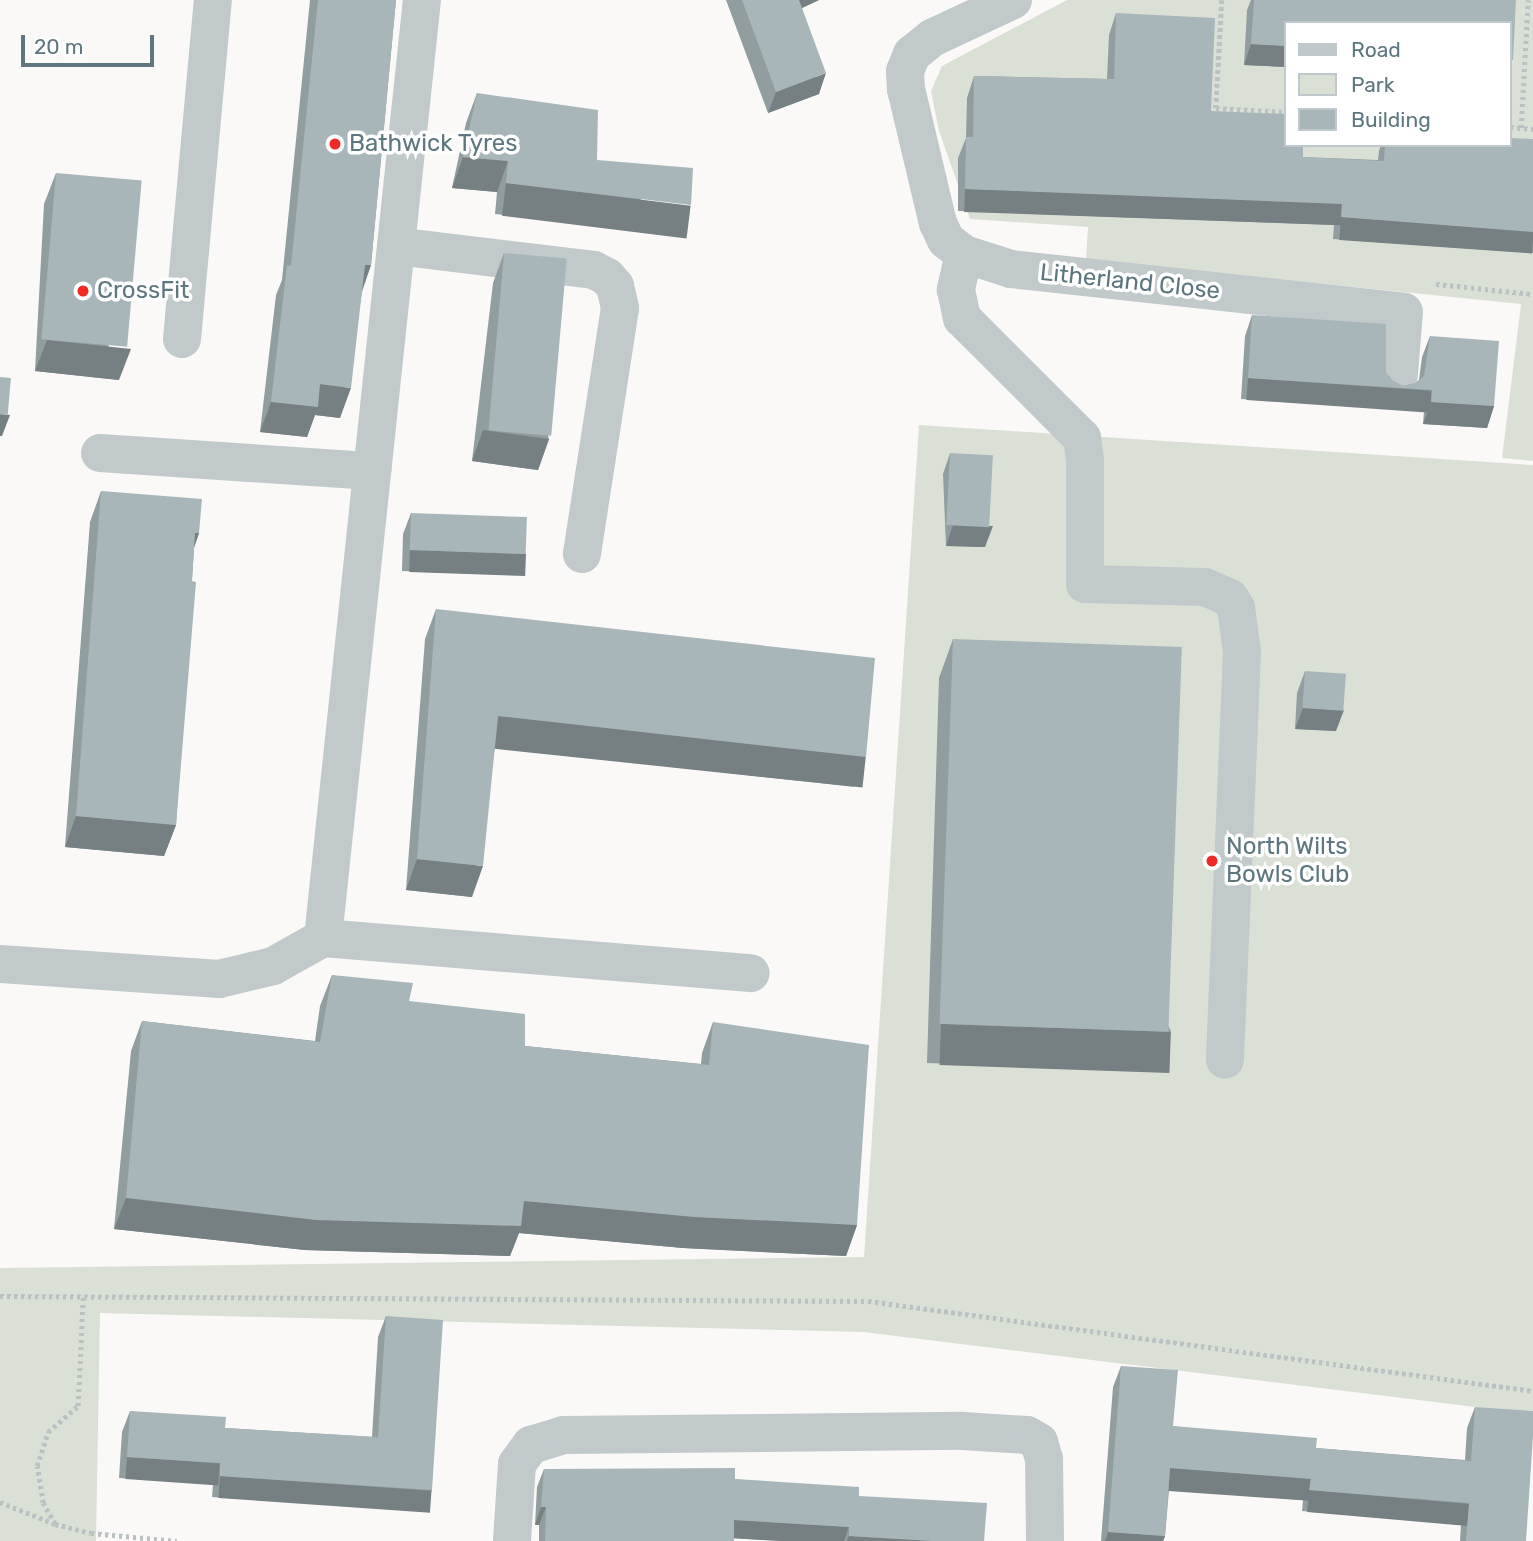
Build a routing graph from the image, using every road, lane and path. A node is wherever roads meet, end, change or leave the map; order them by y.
1 (213, 0) edge
2 (422, 0) edge
3 (1013, 0) edge
4 (1222, 0) edge
5 (1528, 0) edge
6 (1284, 113) edge
7 (1512, 127) edge
8 (1521, 128) junction
9 (1533, 129) edge
10 (396, 246) junction
11 (964, 254) junction
12 (182, 339) dead end
13 (1398, 385) edge
14 (100, 453) dead end
15 (372, 471) junction
16 (582, 554) dead end
17 (323, 938) junction
18 (0, 964) edge
19 (751, 973) dead end
20 (1225, 1059) dead end
21 (0, 1296) edge
22 (83, 1297) junction
23 (1533, 1391) edge
24 (0, 1502) edge
25 (55, 1524) junction
26 (108, 1535) junction
27 (100, 1541) edge
28 (177, 1541) edge
29 (512, 1541) edge
30 (1045, 1541) edge

1 - 12 street
2 - 10 street
3 - 11 street, Litherland Close
4 - 6 path
5 - 8 path
7 - 8 path
8 - 9 path
10 - 15 street
10 - 16 street
11 - 13 street, Litherland Close
11 - 20 street
14 - 15 street
15 - 17 street
17 - 18 street
17 - 19 street
21 - 22 path
22 - 23 path
22 - 25 path
24 - 25 path
25 - 26 path
26 - 27 path
26 - 28 path
29 - 30 street

